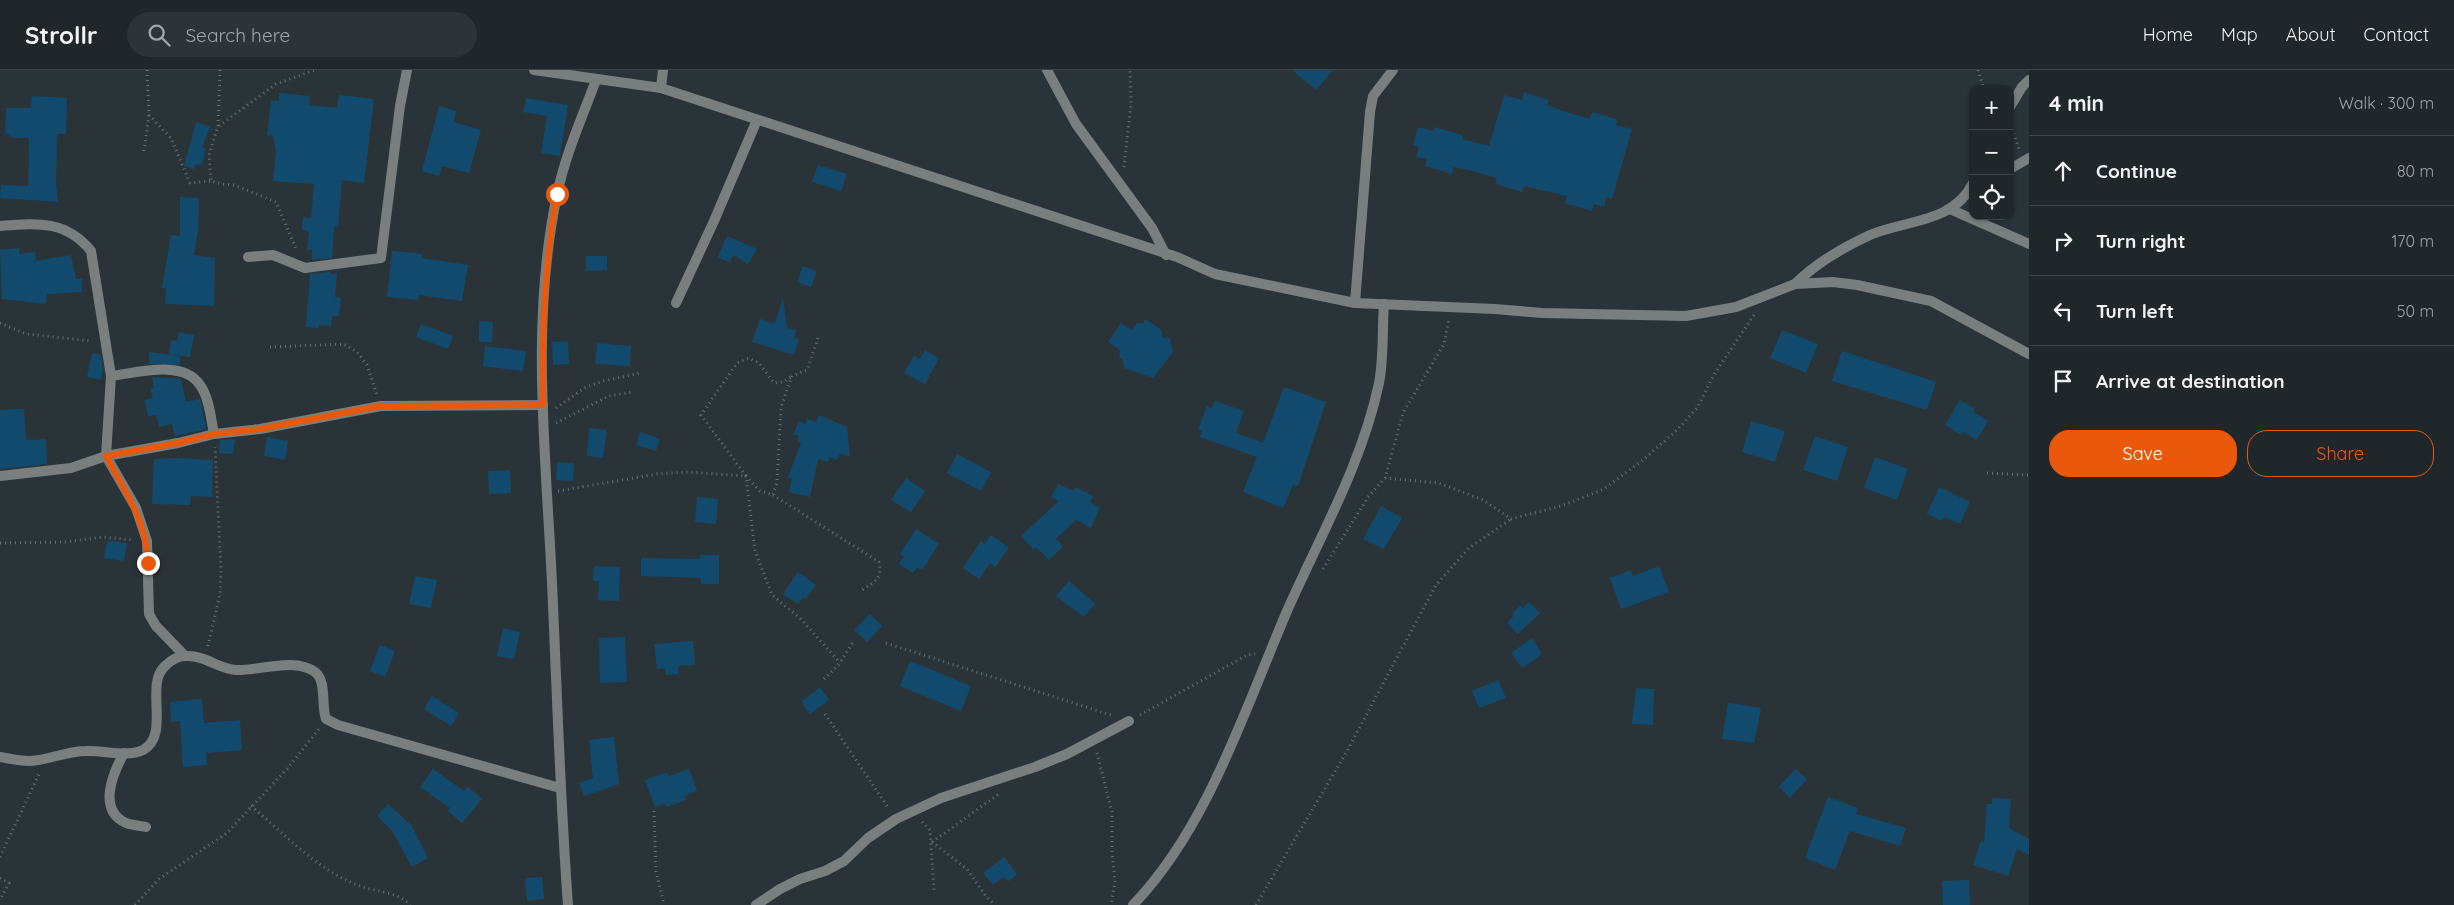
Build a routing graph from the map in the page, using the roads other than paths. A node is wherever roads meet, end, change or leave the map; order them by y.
1 (407, 70) edge
2 (534, 70) edge
3 (663, 70) edge
4 (1047, 70) edge
5 (1393, 70) edge
6 (551, 71) edge
7 (596, 80) junction
8 (2029, 80) edge
9 (661, 88) junction
10 (2014, 100) edge
11 (757, 120) junction
12 (2029, 158) edge
13 (2014, 167) edge
14 (1969, 194) edge
15 (1952, 210) junction
16 (0, 226) edge
17 (2029, 244) edge
18 (1166, 255) junction
19 (248, 257) dead end
20 (1795, 284) junction
21 (1355, 302) junction
22 (676, 303) dead end
23 (1384, 304) junction
24 (2029, 354) edge
25 (111, 376) junction
26 (543, 405) junction
27 (214, 434) junction
28 (106, 456) junction
29 (0, 476) edge
30 (185, 656) junction
31 (1128, 721) road end
32 (124, 753) junction
33 (0, 757) edge
34 (560, 788) junction
35 (146, 827) dead end
36 (568, 905) edge
37 (756, 905) edge
38 (1133, 905) edge

1 - 19 street
2 - 6 street
3 - 9 street
4 - 18 street
5 - 21 street
6 - 7 street
7 - 9 street
7 - 26 street
8 - 10 street
9 - 11 street
11 - 18 street
11 - 22 street
12 - 13 street
14 - 15 street
15 - 17 street
15 - 20 street
16 - 25 street
18 - 21 street
20 - 23 street
20 - 24 street
21 - 23 street
23 - 38 street
25 - 27 street
25 - 28 street
26 - 27 street
26 - 34 street
27 - 28 street
28 - 29 street
28 - 30 street
30 - 32 street
30 - 34 street
31 - 37 street
32 - 33 street
32 - 35 street
34 - 36 street

